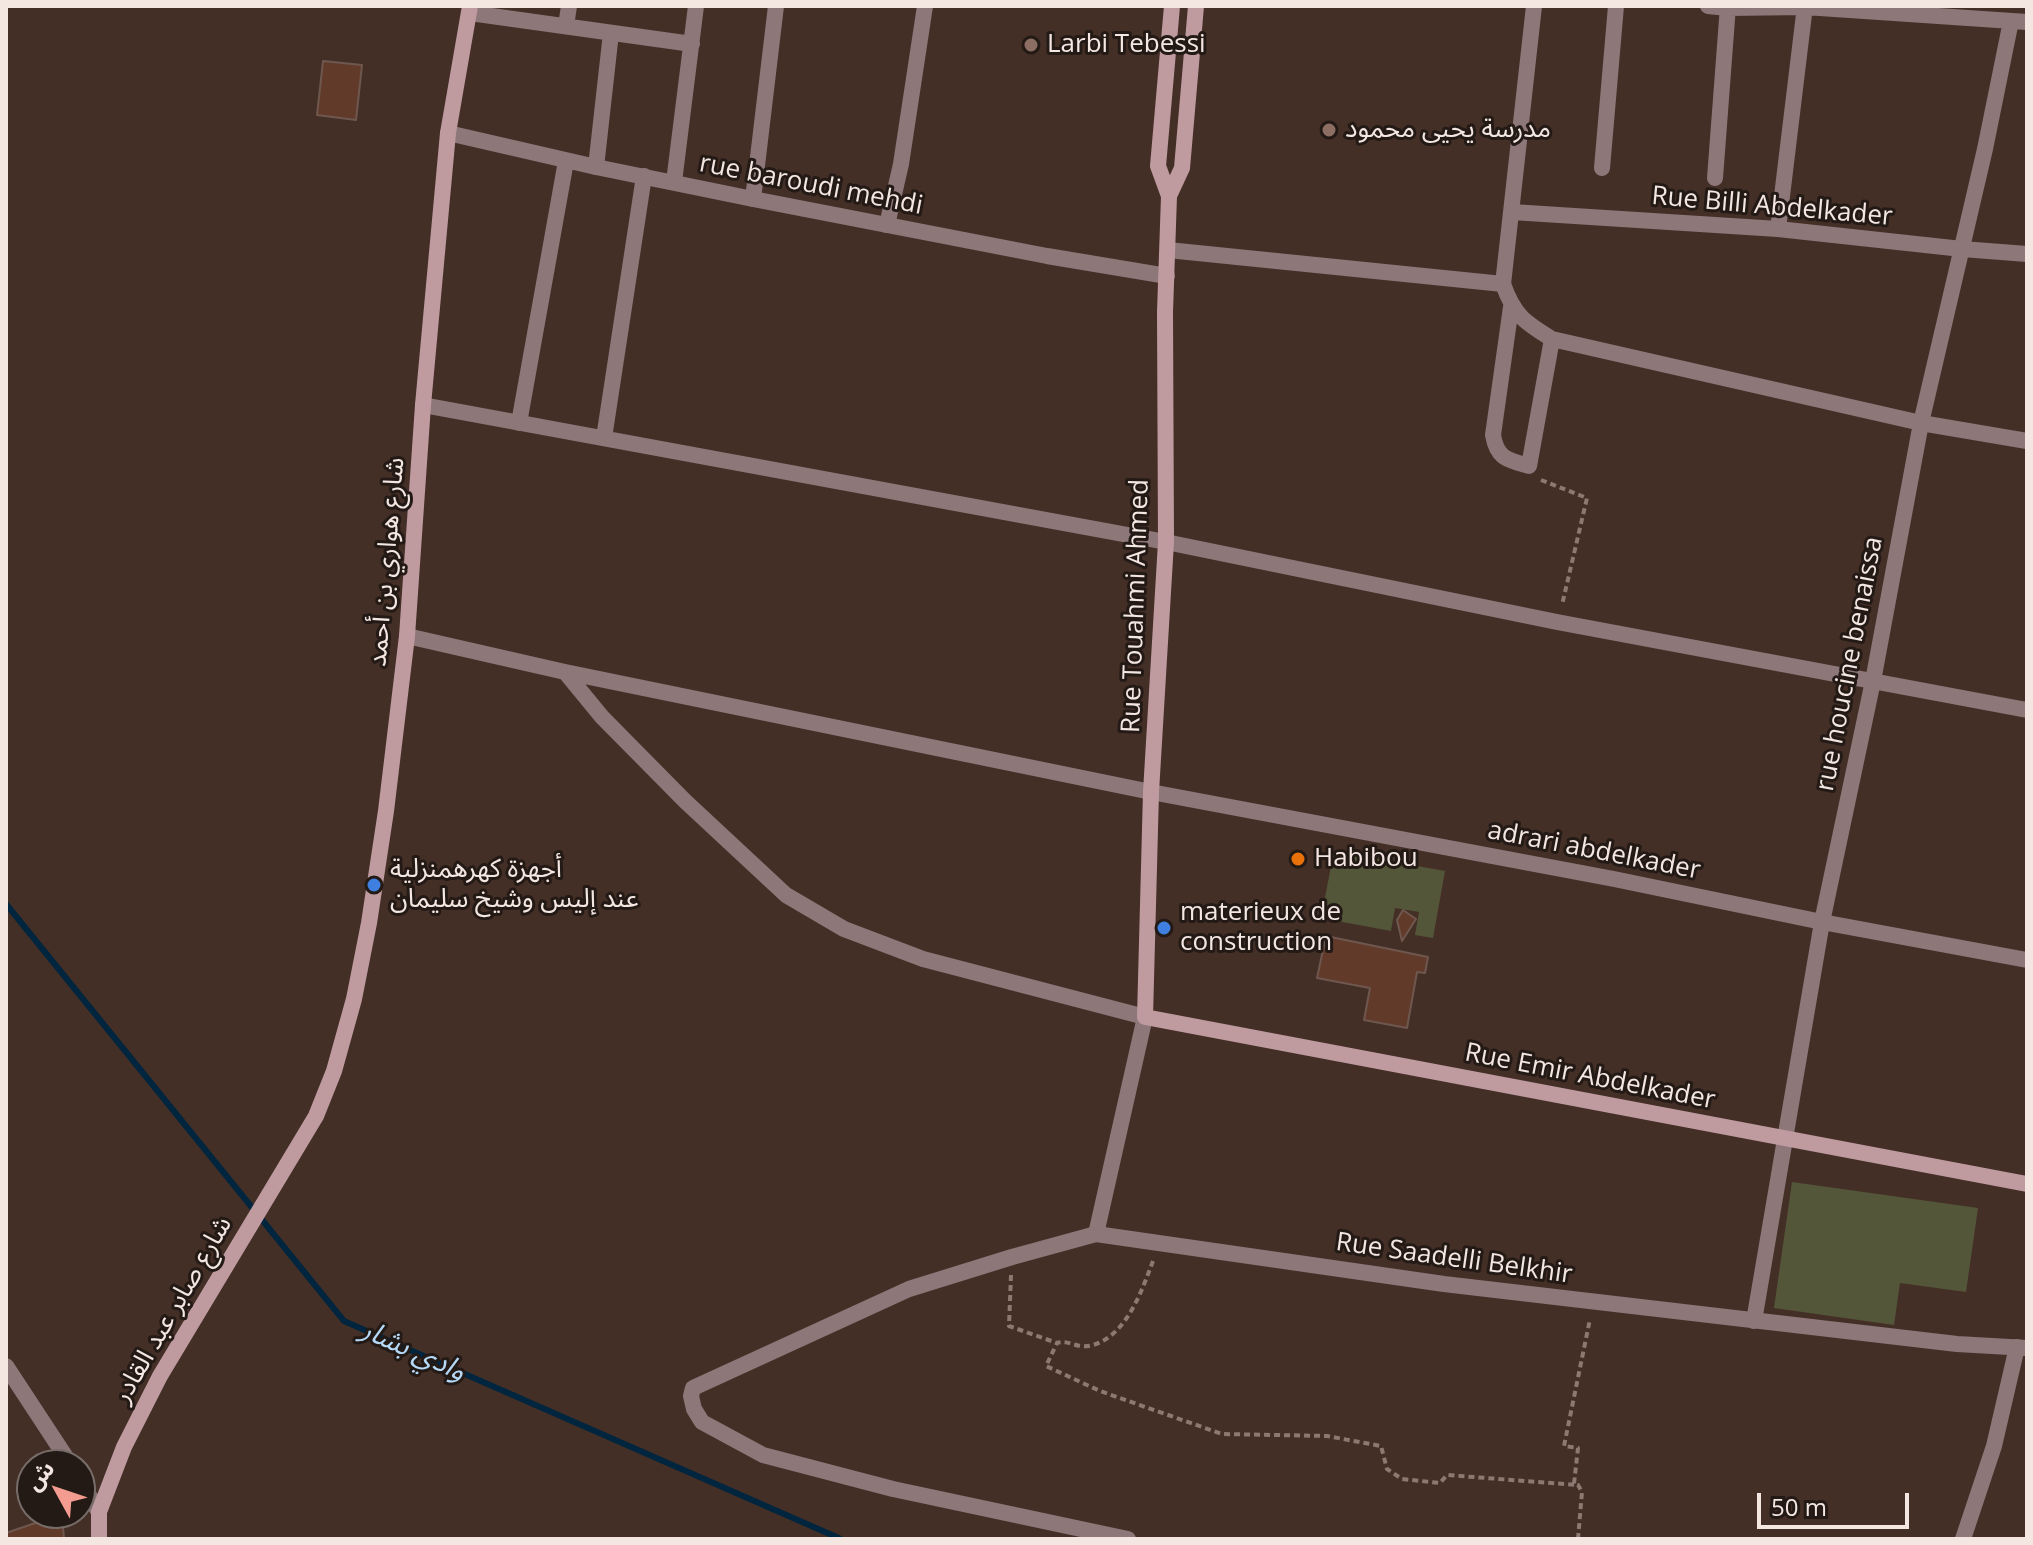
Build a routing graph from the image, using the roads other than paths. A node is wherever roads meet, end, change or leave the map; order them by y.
1 (569, 6) edge
2 (696, 6) edge
3 (776, 6) edge
4 (925, 6) edge
5 (1172, 6) edge
6 (1196, 6) edge
7 (1534, 6) edge
8 (1616, 6) edge
9 (1708, 6) edge
10 (1805, 6) edge
11 (1728, 7) edge
12 (1879, 9) edge
13 (470, 10) edge
14 (2019, 22) edge
15 (566, 26) junction
16 (611, 33) junction
17 (692, 44) junction
18 (448, 133) junction
19 (566, 161) junction
20 (596, 167) junction
21 (1602, 168) dead end
22 (644, 176) junction
23 (1715, 178) dead end
24 (674, 182) junction
25 (1169, 196) junction
26 (753, 199) junction
27 (1512, 212) junction
28 (887, 225) junction
29 (1778, 229) junction
30 (1962, 249) junction
31 (1168, 250) junction
32 (2027, 254) edge
33 (1167, 276) junction
34 (1503, 284) junction
35 (1511, 307) junction
36 (1552, 339) junction
37 (423, 405) junction
38 (519, 423) junction
39 (1921, 423) junction
40 (604, 438) junction
41 (2027, 441) edge
42 (1166, 542) junction
43 (407, 636) junction
44 (565, 672) junction
45 (1873, 681) junction
46 (2027, 710) edge
47 (1151, 792) junction
48 (1822, 922) junction
49 (2027, 960) edge
50 (1145, 1017) junction
51 (316, 1116) joint
52 (1785, 1139) junction
53 (2027, 1184) edge
54 (1096, 1234) junction
55 (1754, 1321) junction
56 (2022, 1348) edge
57 (6, 1366) edge
58 (60, 1449) edge
59 (96, 1507) edge
60 (99, 1512) junction
61 (99, 1539) edge
62 (1128, 1539) edge
63 (1963, 1539) edge

1 - 15 street
2 - 17 street
3 - 26 street
4 - 28 street
5 - 25 main road
6 - 25 main road
7 - 27 street
8 - 21 street
9 - 11 street
10 - 11 street
10 - 12 street
10 - 29 street
11 - 23 street
12 - 14 street
13 - 15 street
13 - 18 main road, شارع هواري بن أحمد
14 - 30 street, rue houcine benaissa
15 - 16 street
16 - 17 street
16 - 20 street
17 - 24 street
18 - 19 street, rue baroudi mehdi
18 - 37 main road, شارع هواري بن أحمد
19 - 20 street, rue baroudi mehdi
19 - 38 street
20 - 22 street, rue baroudi mehdi
22 - 24 street, rue baroudi mehdi
22 - 40 street
24 - 26 street, rue baroudi mehdi
25 - 31 main road, Rue Touahmi Ahmed
26 - 28 street, rue baroudi mehdi
27 - 29 street, Rue Billi Abdelkader
27 - 34 street
28 - 33 street, rue baroudi mehdi
29 - 30 street, Rue Billi Abdelkader
30 - 32 street, Rue Billi Abdelkader
30 - 39 street, rue houcine benaissa
31 - 33 main road, Rue Touahmi Ahmed
31 - 34 street
33 - 42 main road, Rue Touahmi Ahmed
34 - 35 street
35 - 36 street
35 - 36 street
36 - 39 street
37 - 38 street
37 - 43 main road, شارع هواري بن أحمد
38 - 40 street
39 - 41 street
39 - 45 street, rue houcine benaissa
40 - 42 street
42 - 45 street
42 - 47 main road, Rue Touahmi Ahmed
43 - 44 street, adrari abdelkader
43 - 51 main road, شارع هواري بن أحمد
44 - 47 street, adrari abdelkader
44 - 50 street
45 - 46 street
45 - 48 street, rue houcine benaissa
47 - 48 street, adrari abdelkader
47 - 50 main road, Rue Touahmi Ahmed
48 - 49 street, adrari abdelkader
48 - 52 street, rue houcine benaissa
50 - 52 main road, Rue Emir Abdelkader
50 - 54 street
51 - 60 main road, شارع صابر عبد القادر
52 - 53 main road, Rue Emir Abdelkader
52 - 55 street, rue houcine benaissa
54 - 55 street, Rue Saadelli Belkhir
54 - 62 street
55 - 56 street, Rue Saadelli Belkhir
56 - 63 street
57 - 58 street
59 - 60 street
60 - 61 main road, شارع صابر عبد القادر

